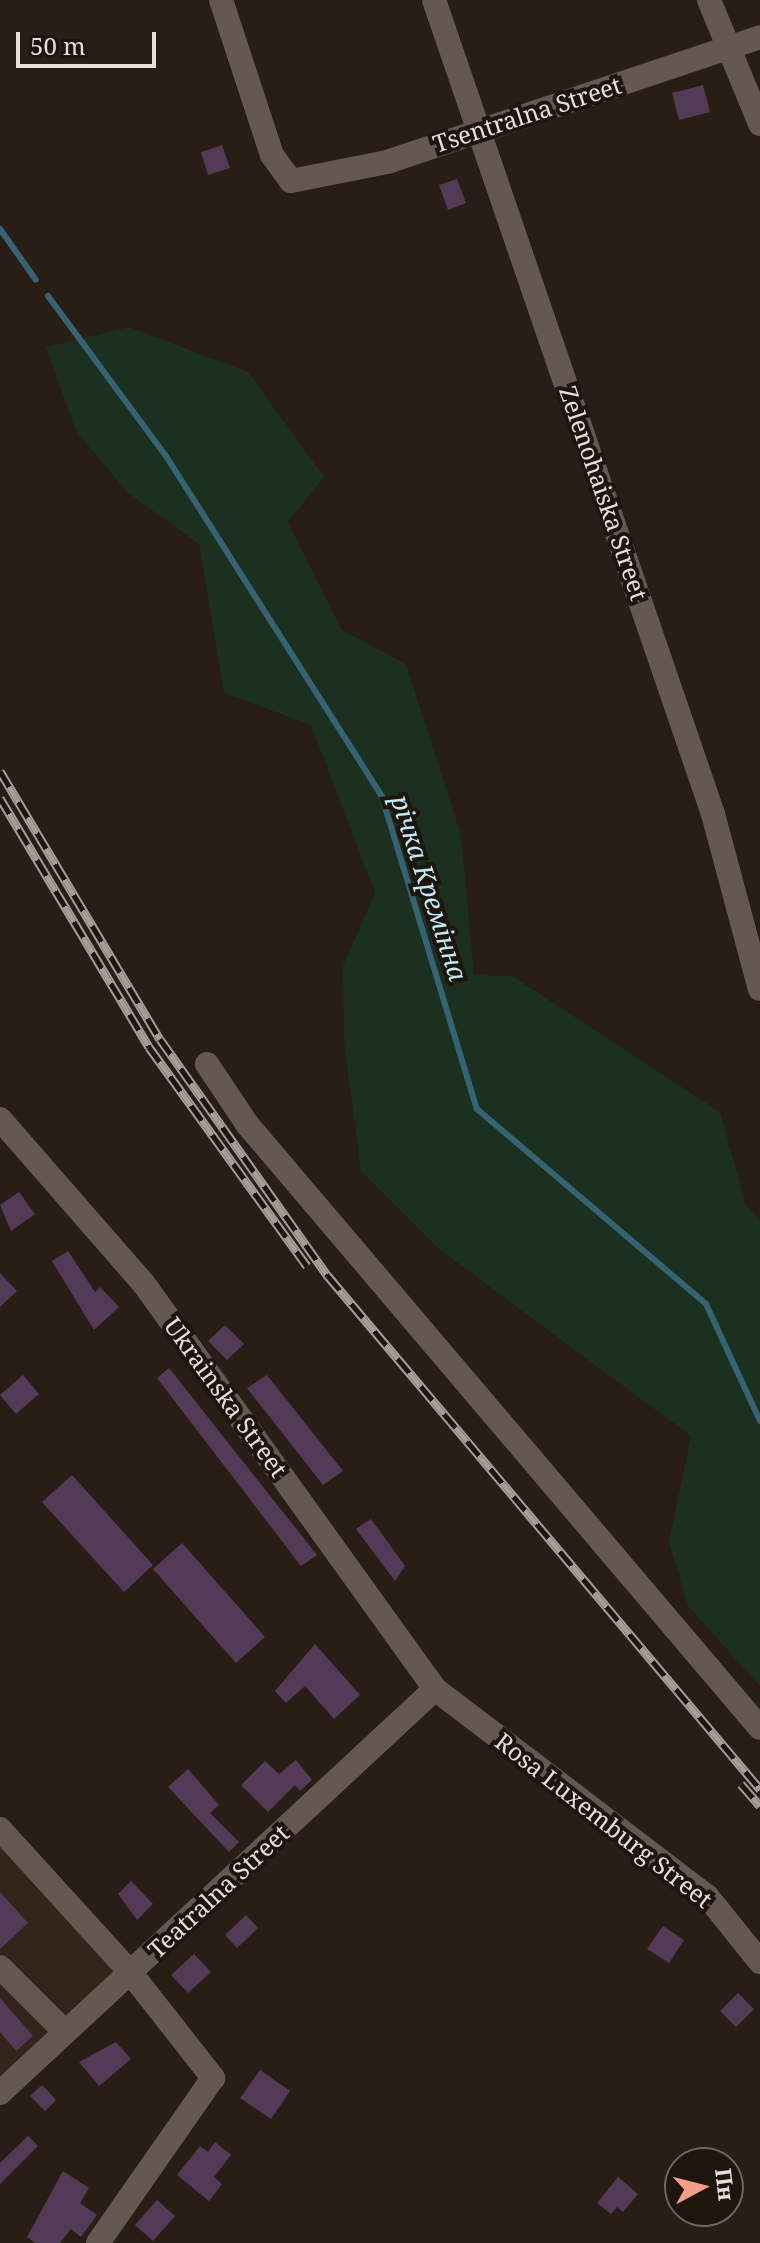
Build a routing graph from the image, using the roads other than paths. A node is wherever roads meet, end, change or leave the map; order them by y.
1 (221, 0) edge
2 (434, 0) edge
3 (709, 0) edge
4 (760, 37) edge
5 (727, 50) junction
6 (760, 124) edge
7 (479, 126) junction
8 (760, 989) edge
9 (207, 1064) dead end
10 (0, 1119) edge
11 (435, 1689) junction
12 (760, 1728) edge
13 (0, 1829) edge
14 (760, 1962) edge
15 (0, 1967) edge
16 (130, 1972) junction
17 (65, 2032) junction
18 (0, 2093) edge
19 (98, 2243) edge

1 - 7 street, Tsentralna Street
2 - 7 street, Zelenohaiska Street
3 - 5 street
4 - 5 street, Tsentralna Street
5 - 6 street
5 - 7 street, Tsentralna Street
7 - 8 street, Zelenohaiska Street
9 - 12 street
10 - 11 street, Ukrainska Street
11 - 14 street, Rosa Luxemburg Street
11 - 16 street, Teatralna Street
13 - 16 street
15 - 17 street
16 - 17 street, Teatralna Street
16 - 19 street
17 - 18 street, Teatralna Street

